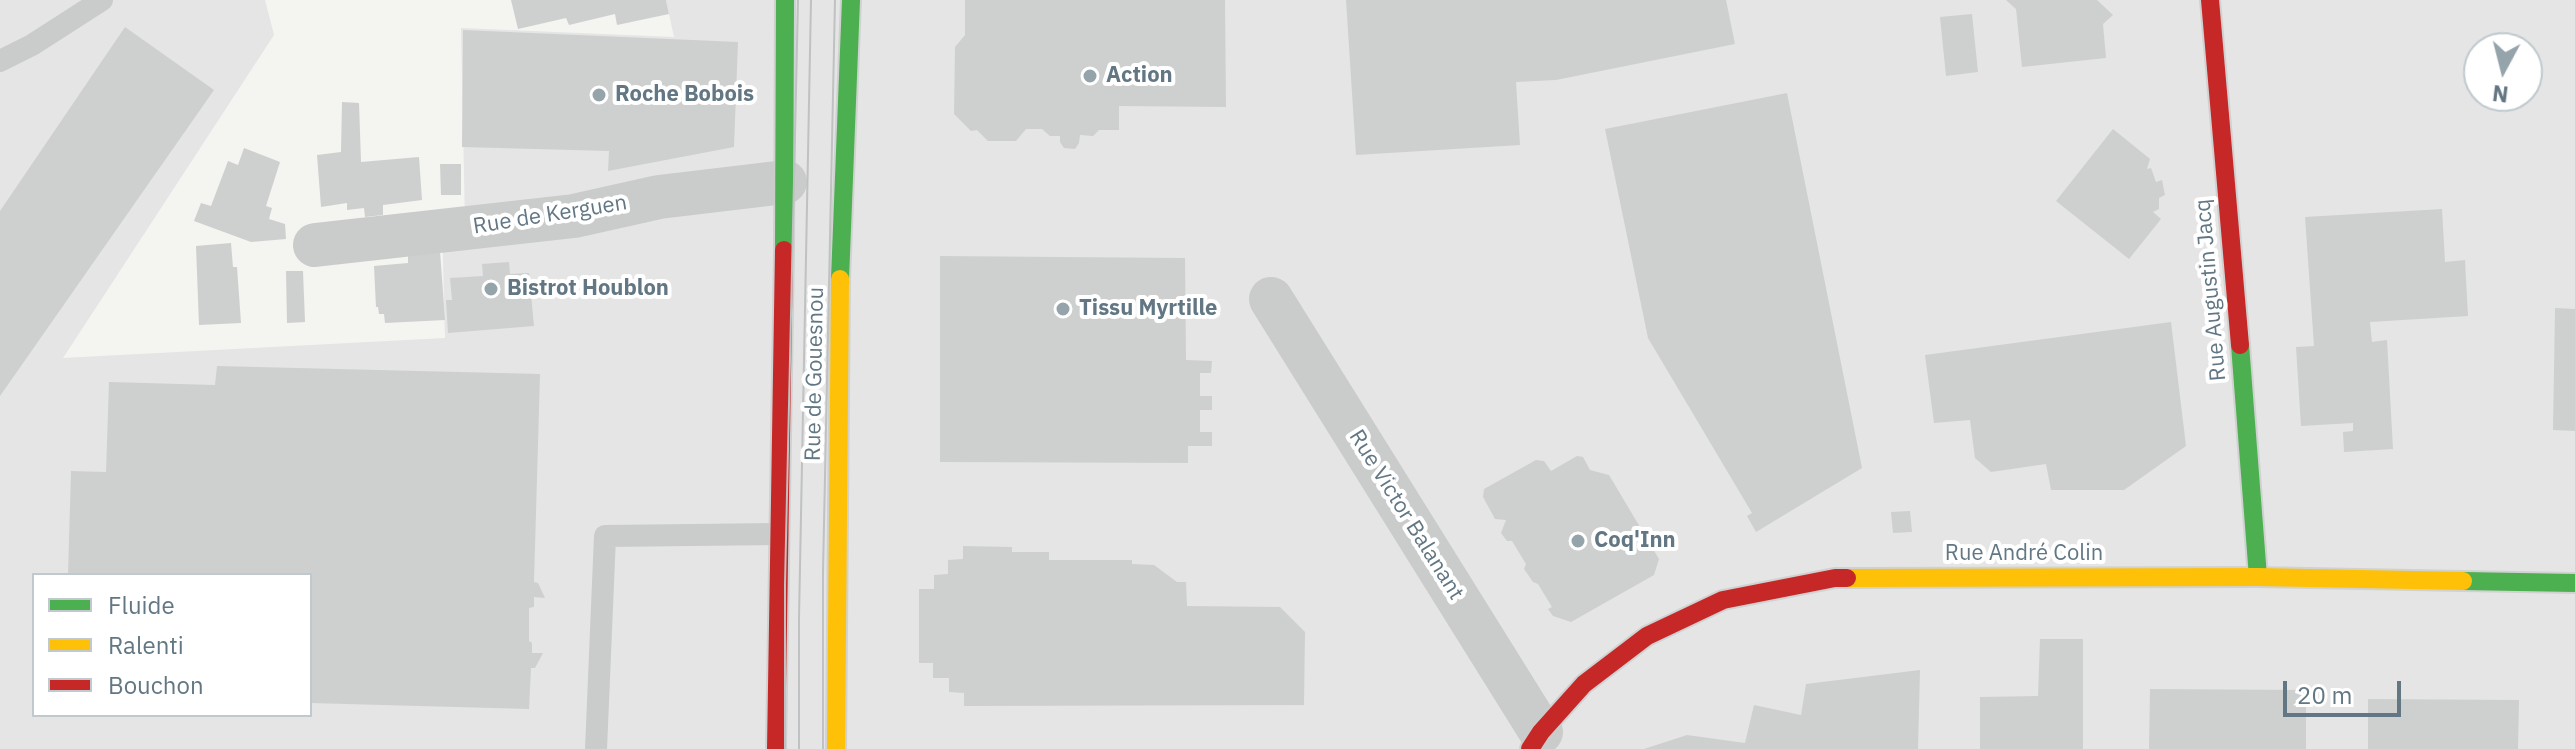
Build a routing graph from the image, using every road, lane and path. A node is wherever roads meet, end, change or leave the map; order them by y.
1 (102, 0) edge
2 (785, 0) edge
3 (851, 0) edge
4 (2210, 0) edge
5 (0, 61) edge
6 (785, 182) junction
7 (315, 245) dead end
8 (1271, 299) dead end
9 (778, 534) junction
10 (2258, 577) junction
11 (2575, 583) edge
12 (1536, 740) edge
13 (596, 749) edge
14 (776, 749) edge
15 (836, 749) edge

1 - 5 lane
2 - 6 street, Rue de Gouesnou
3 - 15 street, Rue de Gouesnou
4 - 10 street, Rue Augustin Jacq
6 - 7 street, Rue de Kerguen
6 - 9 street, Rue de Gouesnou
8 - 12 street, Rue Victor Balanant
9 - 13 lane
9 - 14 street, Rue de Gouesnou
10 - 11 street, Rue André Colin
10 - 12 street, Rue André Colin

